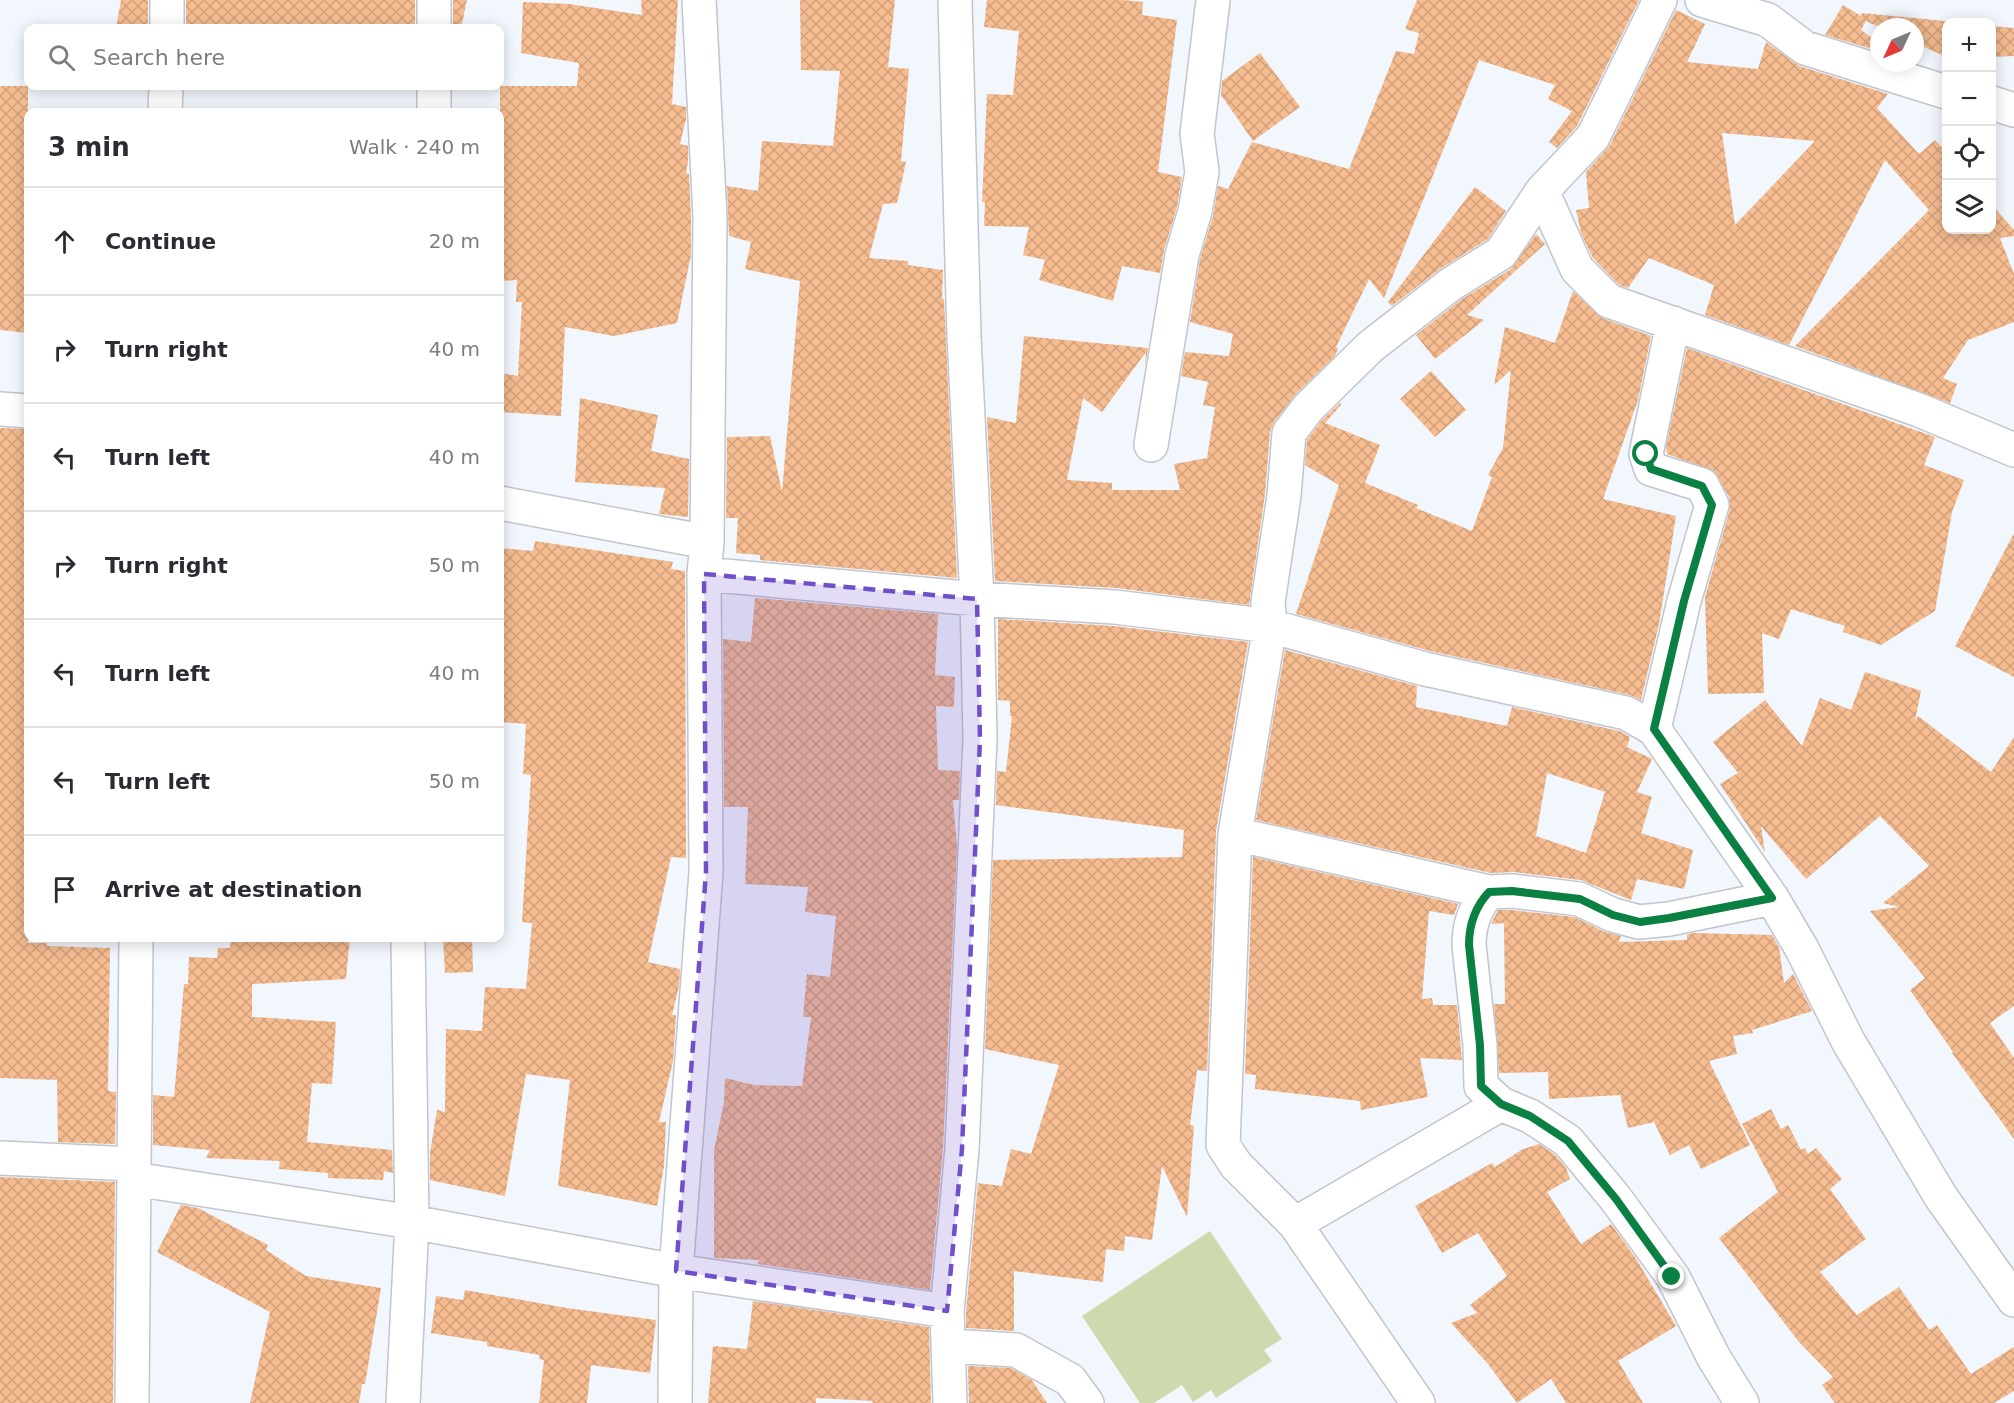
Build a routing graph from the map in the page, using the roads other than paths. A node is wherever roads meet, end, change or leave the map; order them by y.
1 (167, 0) edge
2 (434, 0) edge
3 (699, 0) edge
4 (955, 0) edge
5 (1213, 0) edge
6 (1659, 0) edge
7 (1702, 0) edge
8 (167, 24) edge
9 (434, 24) edge
10 (166, 90) edge
11 (434, 90) edge
12 (1942, 90) edge
13 (1996, 105) edge
14 (165, 108) edge
15 (434, 108) edge
16 (2014, 110) edge
17 (1542, 191) junction
18 (1673, 323) junction
19 (0, 409) edge
20 (24, 411) edge
21 (1151, 445) dead end
22 (2014, 450) edge
23 (504, 504) edge
24 (707, 542) junction
25 (704, 574) junction
26 (977, 599) junction
27 (1270, 626) junction
28 (1654, 729) junction
29 (1235, 834) junction
30 (1489, 892) junction
31 (1772, 898) junction
32 (136, 942) edge
33 (408, 942) edge
34 (1501, 1104) junction
35 (0, 1158) edge
36 (134, 1172) junction
37 (412, 1222) junction
38 (1295, 1224) junction
39 (676, 1272) junction
40 (2014, 1300) edge
41 (947, 1311) junction
42 (948, 1346) junction
43 (132, 1403) edge
44 (403, 1403) edge
45 (675, 1403) edge
46 (950, 1403) edge
47 (1087, 1403) edge
48 (1418, 1403) edge
49 (1742, 1403) edge

1 - 8 street
2 - 9 street
3 - 24 street
4 - 26 street
5 - 21 street
6 - 17 street
7 - 12 street
10 - 14 street
11 - 15 street
13 - 16 street
17 - 18 street
17 - 27 street
18 - 22 street
18 - 28 street
19 - 20 street
23 - 24 street
24 - 25 street
25 - 26 street
25 - 39 street
26 - 27 street
26 - 41 street
27 - 28 street
27 - 29 street
28 - 31 street
29 - 30 street
29 - 38 street
30 - 31 street
30 - 34 street
31 - 40 street
32 - 36 street
33 - 37 street
34 - 38 street
34 - 49 street
35 - 36 street
36 - 37 street
36 - 43 street
37 - 39 street
37 - 44 street
38 - 48 street
39 - 41 street
39 - 45 street
41 - 42 street
42 - 46 street
42 - 47 street

